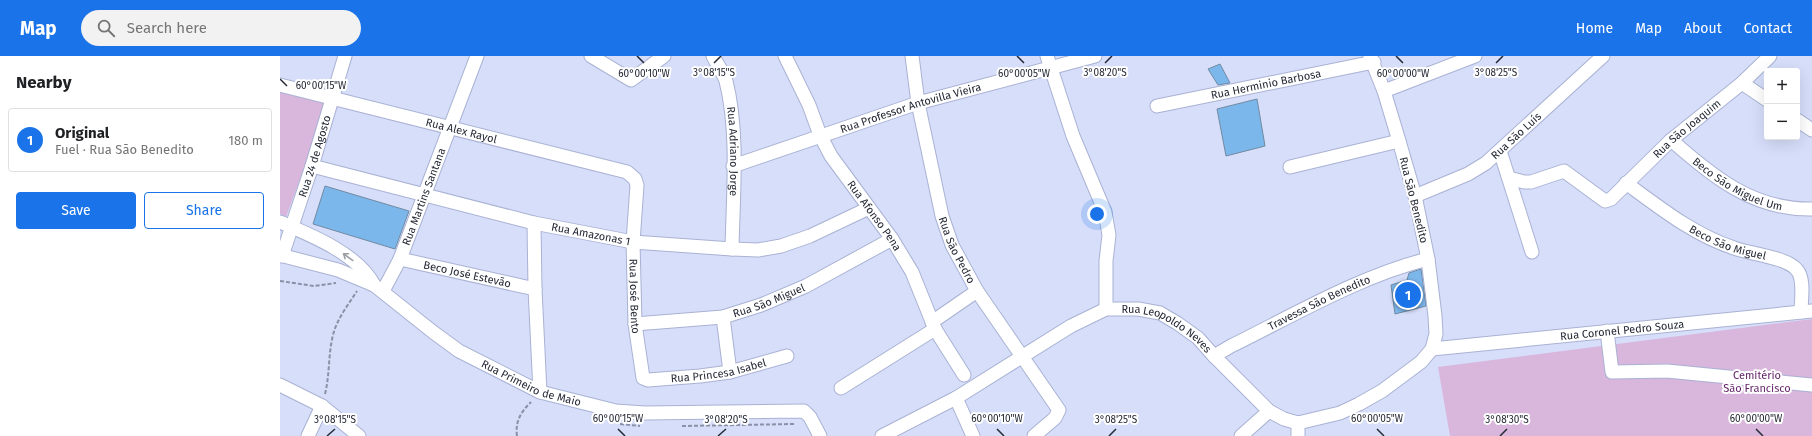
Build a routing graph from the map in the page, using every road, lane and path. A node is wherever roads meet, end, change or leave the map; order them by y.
1 (345, 56) edge
2 (477, 56) edge
3 (591, 56) edge
4 (664, 56) edge
5 (713, 56) edge
6 (785, 56) edge
7 (912, 56) edge
8 (1047, 56) edge
9 (1095, 56) edge
10 (1475, 56) edge
11 (1770, 56) edge
12 (1599, 57) edge
13 (1372, 59) edge
14 (1052, 68) junction
15 (1742, 83) junction
16 (280, 85) edge
17 (1384, 91) junction
18 (332, 98) junction
19 (1764, 98) edge
20 (918, 103) junction
21 (1157, 106) dead end
22 (1800, 122) edge
23 (451, 128) junction
24 (1812, 130) edge
25 (820, 135) junction
26 (1671, 140) junction
27 (1400, 141) junction
28 (1500, 151) junction
29 (312, 166) junction
30 (733, 166) junction
31 (1290, 167) dead end
32 (1509, 178) junction
33 (1626, 183) junction
34 (637, 184) joint
35 (425, 196) junction
36 (1415, 196) junction
37 (869, 208) junction
38 (1812, 209) edge
39 (534, 223) junction
40 (286, 224) edge
41 (892, 239) junction
42 (633, 242) junction
43 (732, 249) junction
44 (1532, 252) dead end
45 (281, 256) edge
46 (400, 259) junction
47 (1428, 259) junction
48 (373, 285) junction
49 (535, 289) junction
50 (977, 291) junction
51 (1106, 309) junction
52 (1806, 311) edge
53 (723, 317) junction
54 (635, 324) junction
55 (934, 325) junction
56 (1607, 331) junction
57 (1432, 349) junction
58 (787, 356) dead end
59 (1214, 356) junction
60 (1024, 357) junction
61 (730, 372) junction
62 (964, 375) dead end
63 (648, 380) joint
64 (280, 385) edge
65 (1812, 385) edge
66 (841, 388) dead end
67 (540, 392) junction
68 (956, 398) junction
69 (322, 406) junction
70 (1269, 411) junction
71 (1298, 423) junction
72 (308, 436) edge
73 (359, 436) edge
74 (518, 436) edge
75 (820, 436) edge
76 (882, 436) edge
77 (973, 436) edge
78 (1034, 436) edge
79 (1242, 436) edge
80 (1298, 436) edge

1 - 18 street, Rua 24 de Agosto
2 - 23 street, Rua Martins Santana
3 - 4 street
5 - 30 street, Rua Adriano Jorge
6 - 25 street, Rua Afonso Pena
7 - 20 street, Rua São Pedro
8 - 14 street
9 - 14 street, Rua Professor Antovilla Vieira
10 - 17 street
11 - 15 street, Rua São Joaquim
12 - 28 street, Rua São Luís
13 - 17 street, Rua São Benedito
13 - 21 street, Rua Herminio Barbosa
14 - 20 street, Rua Professor Antovilla Vieira
14 - 51 street
15 - 19 street
15 - 26 street, Rua São Joaquim
16 - 18 street, Rua Alex Rayol
17 - 27 street, Rua São Benedito
18 - 23 street, Rua Alex Rayol
18 - 29 street, Rua 24 de Agosto
20 - 25 street, Rua Professor Antovilla Vieira
20 - 50 street, Rua São Pedro
22 - 24 street
23 - 34 street, Rua Alex Rayol
23 - 35 street, Rua Martins Santana
25 - 30 street, Rua Professor Antovilla Vieira
25 - 37 street, Rua Afonso Pena
26 - 33 street, Rua São Joaquim
26 - 38 street, Beco São Miguel Um
27 - 31 street
27 - 36 street, Rua São Benedito
28 - 32 street
28 - 36 street, Rua São Luís
29 - 35 street, Rua Amazonas 1
29 - 40 street, Rua 24 de Agosto
30 - 43 street, Rua Adriano Jorge
32 - 33 street, Rua São Joaquim
32 - 44 street
33 - 52 street, Beco São Miguel
34 - 42 street, Rua José Bento
35 - 39 street, Rua Amazonas 1
35 - 46 street, Rua Martins Santana
36 - 47 street, Rua São Benedito
37 - 41 street, Rua Afonso Pena
37 - 43 street, Rua Amazonas 1
39 - 42 street, Rua Amazonas 1
39 - 49 street
40 - 45 street, Rua 24 de Agosto
48 -> 40 street, Rua Primeiro de Maio
41 - 53 street, Rua São Miguel
41 - 55 street, Rua Afonso Pena
42 - 43 street, Rua Amazonas 1
42 - 54 street, Rua José Bento
45 - 48 street, Rua Primeiro de Maio
46 - 48 street, Rua Martins Santana
46 - 49 street, Beco José Estevão
47 - 57 street, Rua São Benedito
47 - 59 street, Travessa São Benedito
48 - 67 street, Rua Primeiro de Maio
48 - 69 path
49 - 67 street
50 - 55 street
50 - 60 street, Rua São Pedro
51 - 59 street, Rua Leopoldo Neves
51 - 60 street, Rua Leopoldo Neves
52 - 56 street, Rua Coronel Pedro Souza
53 - 54 street, Rua São Miguel
53 - 61 street
54 - 63 street, Rua José Bento
55 - 62 street, Rua Afonso Pena
55 - 66 street
56 - 57 street, Rua Coronel Pedro Souza
56 - 65 street
57 - 71 street
58 - 61 street, Rua Princesa Isabel
59 - 70 street, Rua Leopoldo Neves
60 - 68 street, Rua Leopoldo Neves
60 - 78 street, Rua São Pedro
61 - 63 street, Rua Princesa Isabel
64 - 69 street
67 - 74 path
67 - 75 street, Rua Primeiro de Maio
68 - 76 street, Rua Leopoldo Neves
68 - 77 street
69 - 72 street
69 - 73 street
70 - 71 street, Rua Leopoldo Neves
70 - 79 street
71 - 80 street

